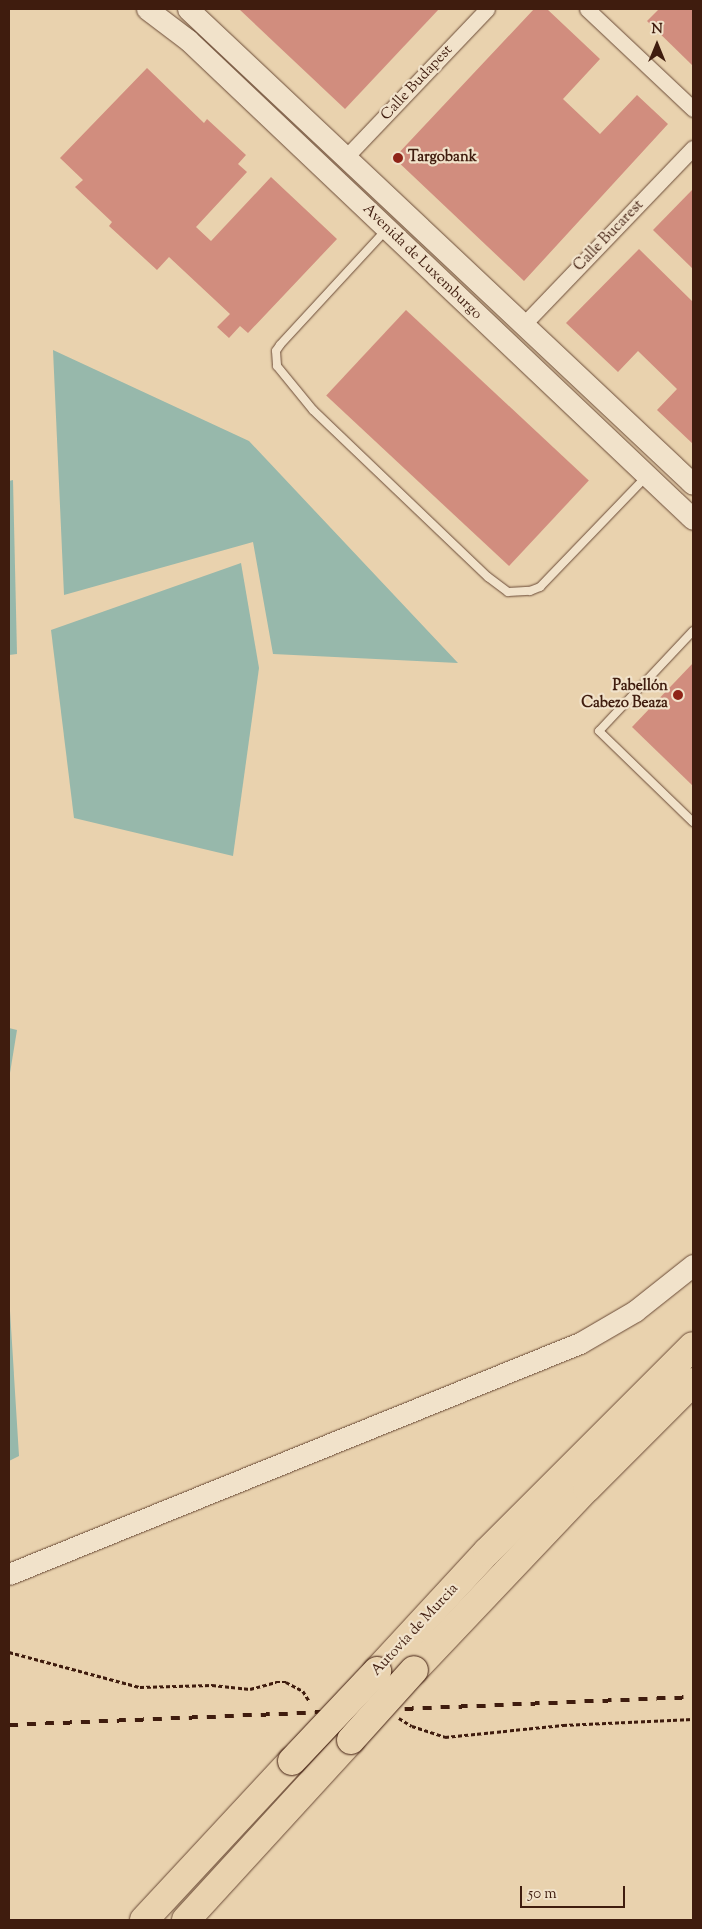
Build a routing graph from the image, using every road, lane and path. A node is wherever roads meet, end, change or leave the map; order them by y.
1 (147, 9) edge
2 (188, 9) edge
3 (487, 9) edge
4 (587, 9) edge
5 (693, 109) edge
6 (693, 148) edge
7 (347, 156) junction
8 (330, 174) junction
9 (388, 228) junction
10 (524, 324) junction
11 (507, 342) junction
12 (648, 475) junction
13 (693, 484) edge
14 (693, 519) edge
15 (693, 631) edge
16 (693, 822) edge
17 (693, 1265) edge
18 (693, 1346) edge
19 (693, 1382) edge
20 (9, 1574) edge
21 (9, 1652) edge
22 (310, 1702) dead end
23 (398, 1718) dead end
24 (693, 1719) edge
25 (178, 1883) junction
26 (129, 1920) edge
27 (144, 1920) edge
28 (186, 1920) edge

1 - 8 main road, Avenida de Luxemburgo
2 - 7 main road, Avenida de Luxemburgo
3 - 7 street, Calle Budapest
4 - 5 street
6 - 10 street, Calle Bucarest
7 - 8 main road
7 - 10 main road, Avenida de Luxemburgo
8 - 9 main road, Avenida de Luxemburgo
9 - 11 main road, Avenida de Luxemburgo
9 - 12 lane
10 - 11 main road
10 - 13 main road, Avenida de Luxemburgo
11 - 12 main road, Avenida de Luxemburgo
12 - 14 main road, Avenida de Luxemburgo
15 - 16 lane
17 - 20 main road
18 - 25 highway, Autovía de Murcia, bridge
19 - 28 highway, Autovía de Murcia, bridge
21 - 22 path
23 - 24 path
25 - 26 highway
25 - 27 highway, Autovía de Murcia

